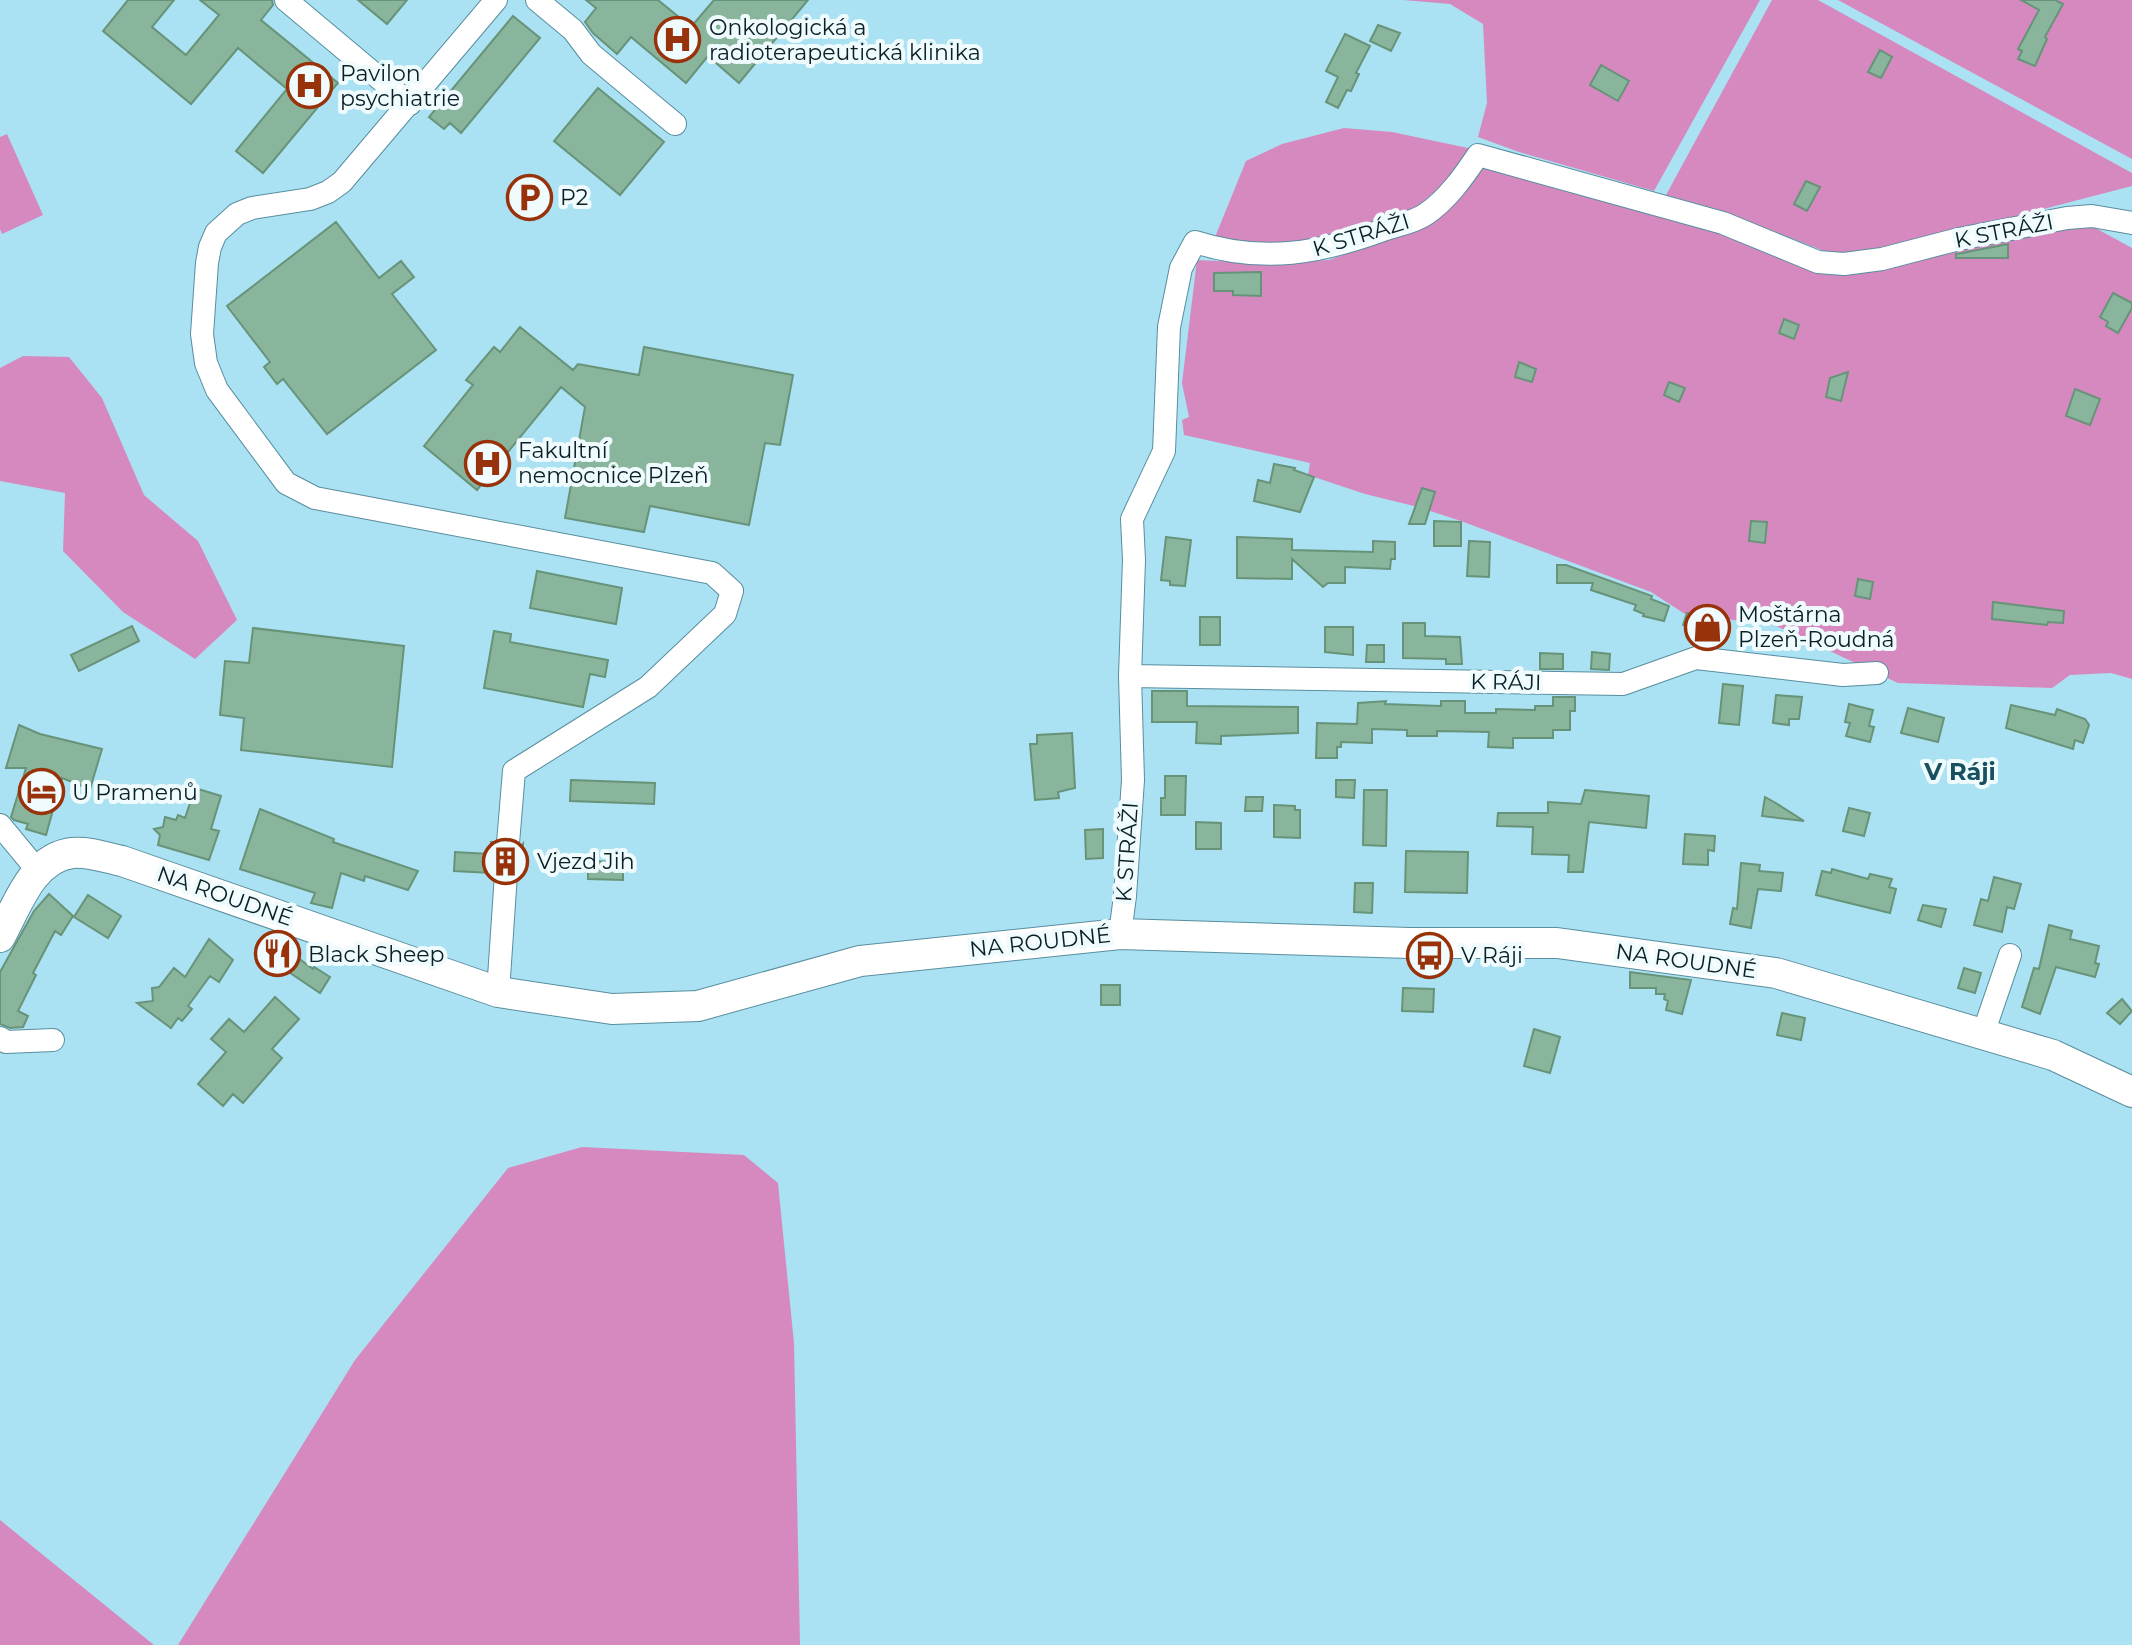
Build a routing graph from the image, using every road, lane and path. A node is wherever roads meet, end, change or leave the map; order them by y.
1 (286, 0) edge
2 (496, 0) edge
3 (537, 0) edge
4 (410, 104) junction
5 (675, 124) dead end
6 (2132, 223) edge
7 (1877, 673) dead end
8 (1130, 676) junction
9 (0, 825) edge
10 (508, 843) tunnel mouth
11 (38, 871) junction
12 (506, 874) tunnel mouth
13 (1120, 934) junction
14 (0, 937) edge
15 (2010, 955) dead end
16 (498, 992) junction
17 (1983, 1034) junction
18 (0, 1038) edge
19 (53, 1040) dead end
20 (2132, 1092) edge

1 - 4 street
2 - 4 street
3 - 5 street
4 - 10 street
6 - 8 street, K STRÁŽI
7 - 8 street, K RÁJI
8 - 13 street, K STRÁŽI
9 - 11 street
11 - 14 street
11 - 16 street, NA ROUDNÉ
12 - 16 street
13 - 16 street, NA ROUDNÉ
13 - 17 street, NA ROUDNÉ
15 - 17 street
17 - 20 street, NA ROUDNÉ
18 - 19 street

